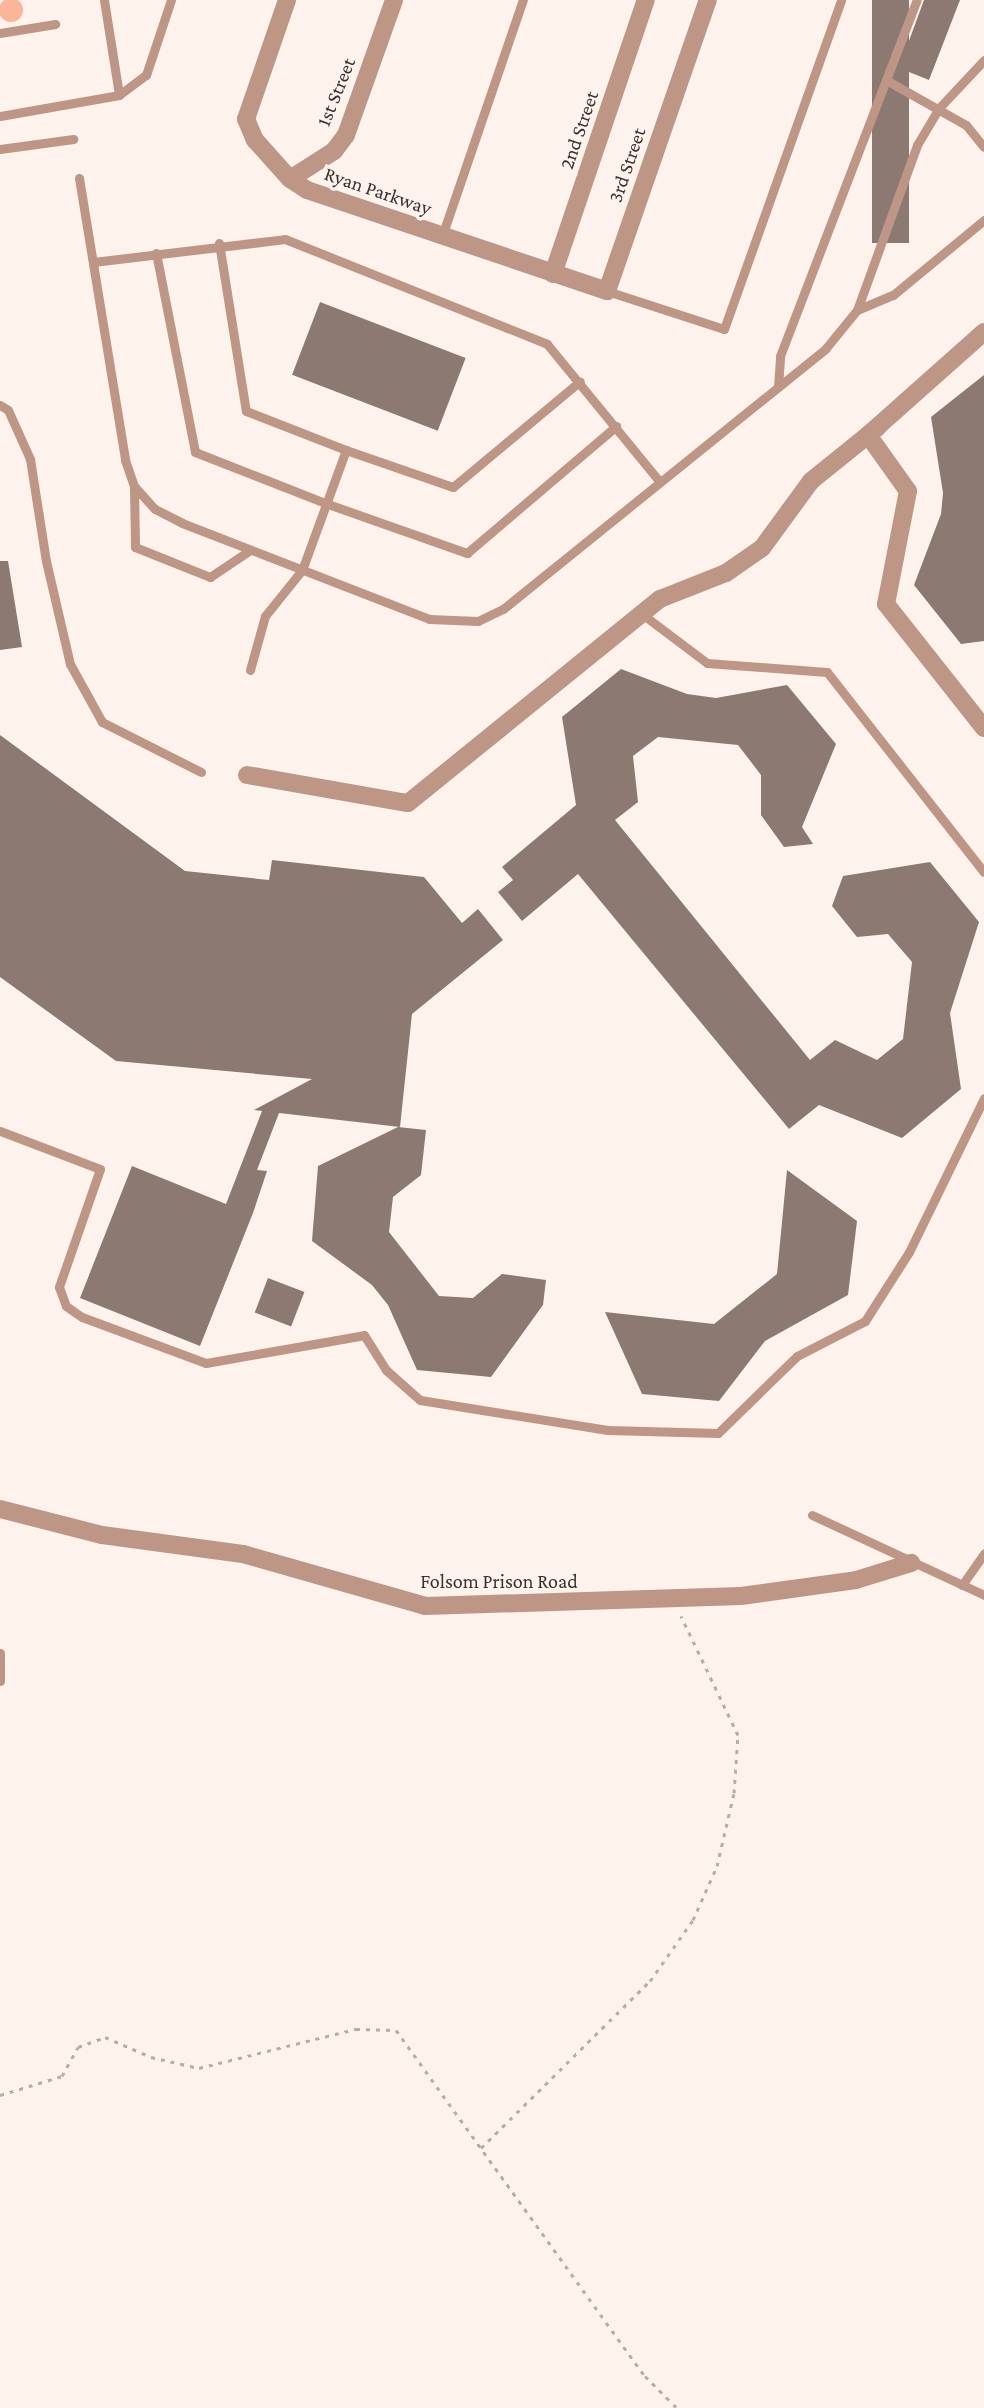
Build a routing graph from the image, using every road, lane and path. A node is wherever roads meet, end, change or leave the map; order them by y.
1 (104, 0) edge
2 (171, 0) edge
3 (287, 0) edge
4 (394, 0) edge
5 (523, 0) edge
6 (646, 0) edge
7 (708, 0) edge
8 (841, 0) edge
9 (917, 0) edge
10 (55, 24) dead end
11 (0, 33) edge
12 (984, 60) edge
13 (886, 80) junction
14 (119, 95) junction
15 (939, 108) junction
16 (0, 116) edge
17 (73, 139) dead end
18 (984, 147) edge
19 (0, 149) edge
20 (79, 178) dead end
21 (290, 179) junction
22 (984, 220) edge
23 (442, 236) junction
24 (219, 243) junction
25 (156, 253) junction
26 (93, 262) junction
27 (553, 274) junction
28 (607, 291) junction
29 (857, 310) junction
30 (984, 332) edge
31 (580, 381) junction
32 (778, 387) junction
33 (0, 405) edge
34 (616, 426) junction
35 (878, 427) junction
36 (346, 450) junction
37 (660, 482) junction
38 (134, 486) junction
39 (325, 503) junction
40 (250, 550) junction
41 (302, 570) junction
42 (642, 614) junction
43 (250, 670) dead end
44 (984, 728) edge
45 (201, 772) dead end
46 (247, 775) dead end
47 (984, 872) edge
48 (984, 1098) edge
49 (0, 1131) edge
50 (0, 1509) edge
51 (812, 1515) dead end
52 (984, 1553) edge
53 (911, 1563) junction
54 (962, 1585) junction
55 (984, 1595) edge
56 (672, 1599) junction
57 (0, 1653) edge
58 (0, 1681) edge
59 (0, 2095) edge
60 (481, 2148) junction
61 (677, 2408) edge

1 - 14 lane
2 - 14 lane
3 - 21 street, Ryan Parkway
4 - 21 street, 1st Street
5 - 23 lane
6 - 27 street, 2nd Street
7 - 28 street, 3rd Street
8 - 28 lane
9 - 13 lane
10 - 11 lane
12 - 15 lane
13 - 15 lane
13 - 32 lane
14 - 16 lane
15 - 18 lane
15 - 29 lane
17 - 19 lane
20 - 26 lane
21 - 23 street, Ryan Parkway
22 - 29 lane
23 - 27 street, Ryan Parkway
24 - 25 lane
24 - 31 lane
24 - 36 lane
25 - 26 lane
25 - 39 lane
26 - 38 lane
27 - 28 street
29 - 32 lane
30 - 35 street
31 - 34 lane
31 - 36 lane
32 - 37 lane
33 - 45 lane
34 - 37 lane
34 - 39 lane
35 - 42 street
35 - 44 street
36 - 39 lane
37 - 41 lane
38 - 40 lane
38 - 40 lane
39 - 41 lane
40 - 41 lane
41 - 43 lane
42 - 46 street
42 - 47 lane
48 - 49 lane
50 - 56 street, Folsom Prison Road
51 - 53 lane
52 - 54 lane
53 - 54 lane
53 - 56 street, Folsom Prison Road
54 - 55 lane
56 - 60 path
57 - 58 lane
59 - 60 path
60 - 61 path

